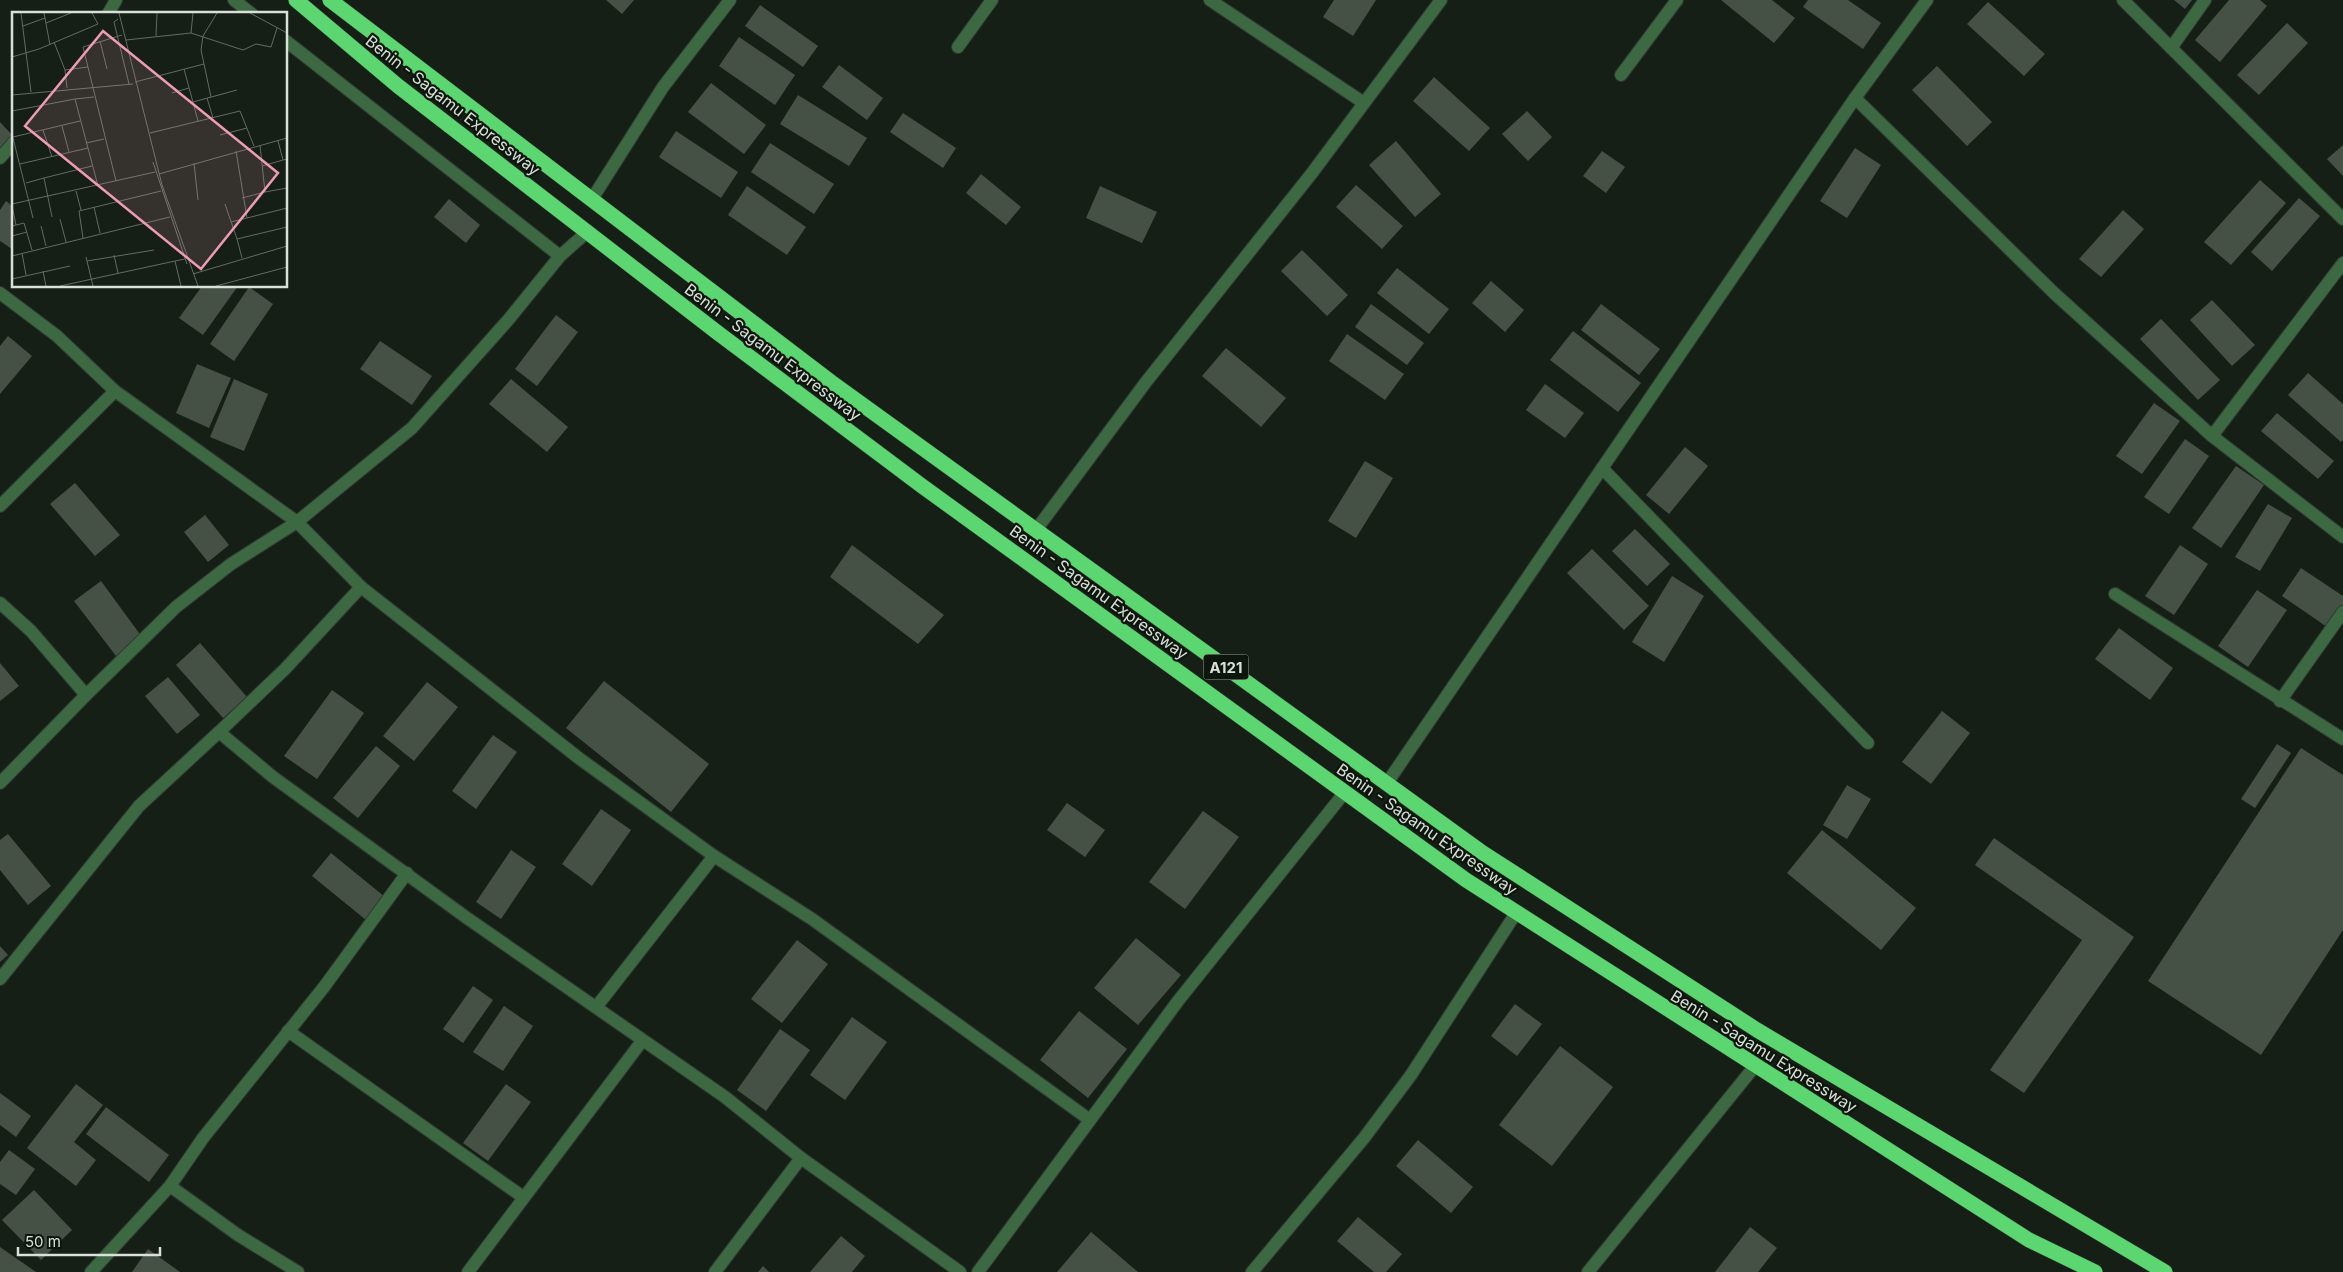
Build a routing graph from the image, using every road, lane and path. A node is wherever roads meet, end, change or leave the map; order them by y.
1 (116, 0) edge
2 (234, 0) edge
3 (296, 0) edge
4 (330, 0) edge
5 (730, 0) edge
6 (992, 0) edge
7 (1210, 0) edge
8 (1440, 0) edge
9 (1677, 0) edge
10 (1927, 0) edge
11 (2123, 0) edge
12 (2205, 0) edge
13 (109, 12) edge
14 (249, 12) edge
15 (288, 43) edge
16 (958, 46) dead end
17 (2171, 48) junction
18 (1621, 75) dead end
19 (1855, 98) junction
20 (1364, 103) junction
21 (12, 144) edge
22 (0, 158) edge
23 (592, 199) junction
24 (2343, 218) edge
25 (587, 232) junction
26 (560, 256) junction
27 (2343, 263) edge
28 (0, 293) edge
29 (115, 391) junction
30 (2212, 436) junction
31 (1602, 468) junction
32 (0, 506) edge
33 (298, 522) junction
34 (1036, 530) junction
35 (2343, 537) edge
36 (361, 587) junction
37 (2115, 594) dead end
38 (0, 603) edge
39 (2343, 612) edge
40 (86, 695) junction
41 (2280, 701) junction
42 (219, 732) junction
43 (2343, 739) edge
44 (1868, 743) dead end
45 (0, 783) edge
46 (1387, 783) junction
47 (1344, 792) junction
48 (714, 856) junction
49 (407, 873) junction
50 (1516, 913) junction
51 (0, 979) edge
52 (597, 1006) junction
53 (288, 1031) junction
54 (642, 1041) junction
55 (1755, 1066) junction
56 (1090, 1120) junction
57 (801, 1158) junction
58 (170, 1186) junction
59 (523, 1197) junction
60 (91, 1272) edge
61 (298, 1272) edge
62 (468, 1272) edge
63 (715, 1272) edge
64 (960, 1272) edge
65 (978, 1272) edge
66 (1252, 1272) edge
67 (1588, 1272) edge
68 (2095, 1272) edge
69 (2165, 1272) edge

1 - 13 street
2 - 14 street
3 - 25 highway, Benin - Sagamu Expressway / A121
4 - 23 highway, A121
5 - 23 street
6 - 16 street
7 - 20 street
8 - 20 street
9 - 18 street
10 - 19 street
11 - 17 street
12 - 17 street
15 - 26 street
17 - 24 street
19 - 30 street
19 - 31 street
20 - 34 street
21 - 22 street
23 - 34 highway, A121
25 - 26 street
25 - 47 highway, Benin - Sagamu Expressway / A121
26 - 33 street
27 - 30 street
28 - 29 street
29 - 32 street
29 - 33 street
30 - 35 street
31 - 44 street
31 - 46 street
33 - 36 street
33 - 40 street
34 - 46 highway, A121
36 - 42 street
36 - 48 street
37 - 41 street
38 - 40 street
39 - 41 street
40 - 45 street
41 - 43 street
42 - 49 street
42 - 51 street
46 - 69 highway, A121
47 - 50 highway, Benin - Sagamu Expressway / A121
47 - 56 street
48 - 52 street
48 - 56 street
49 - 52 street
49 - 53 street
50 - 55 highway, Benin - Sagamu Expressway / A121
50 - 66 street
52 - 54 street
53 - 58 street
53 - 59 street
54 - 57 street
54 - 59 street
55 - 67 street
55 - 68 highway, Benin - Sagamu Expressway / A121
56 - 65 street
57 - 63 street
57 - 64 street
58 - 60 street
58 - 61 street
59 - 62 street

